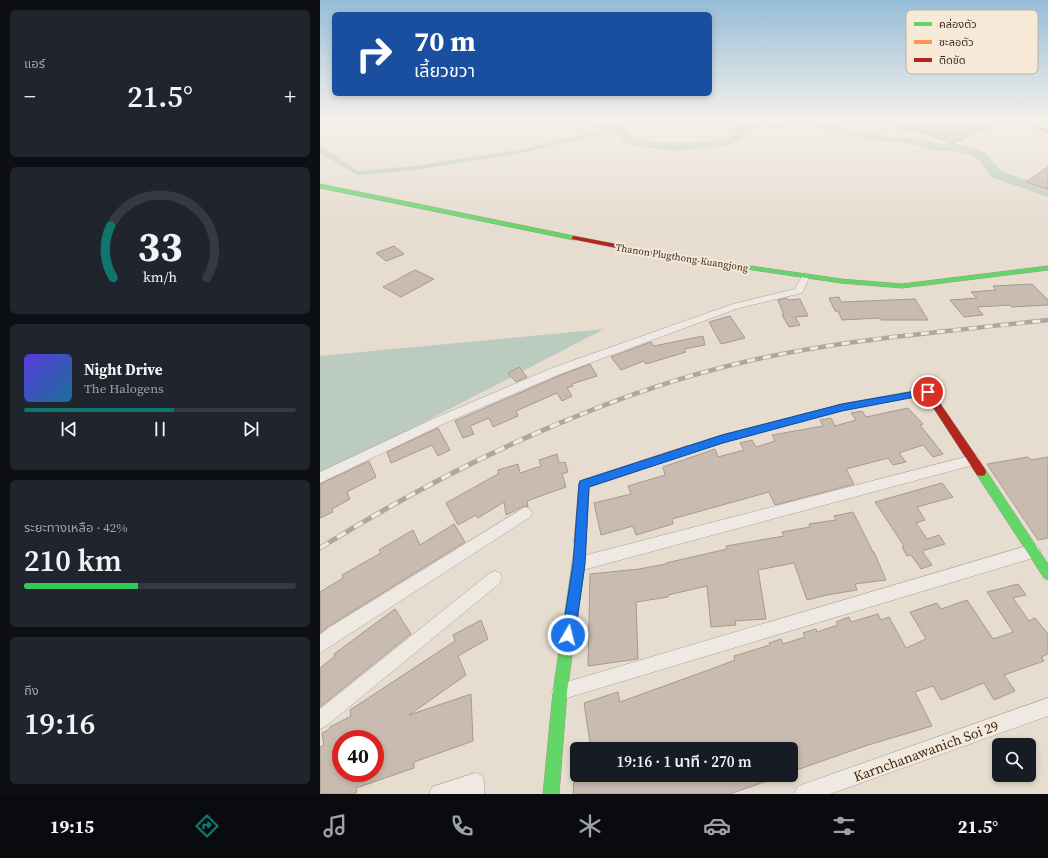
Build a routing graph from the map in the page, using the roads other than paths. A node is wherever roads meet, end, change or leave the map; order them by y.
1 (321, 187) edge
2 (1048, 268) edge
3 (806, 276) junction
4 (973, 460) junction
5 (320, 478) edge
6 (526, 513) dead end
7 (1032, 551) junction
8 (579, 564) junction
9 (1048, 574) edge
10 (495, 578) dead end
11 (320, 645) edge
12 (560, 692) junction
13 (1048, 707) edge
14 (320, 720) edge
15 (439, 794) edge
16 (474, 794) edge
17 (550, 794) edge
18 (804, 794) edge

1 - 3 street, Thanon Plugthong-Kuangjong
2 - 3 street, Thanon Plugthong-Kuangjong
3 - 5 street
4 - 7 street
4 - 8 street
4 - 8 street
6 - 11 street
7 - 9 street
7 - 12 street
8 - 12 street
10 - 14 street
12 - 17 street
13 - 18 street, Karnchanawanich Soi 29
15 - 16 street

